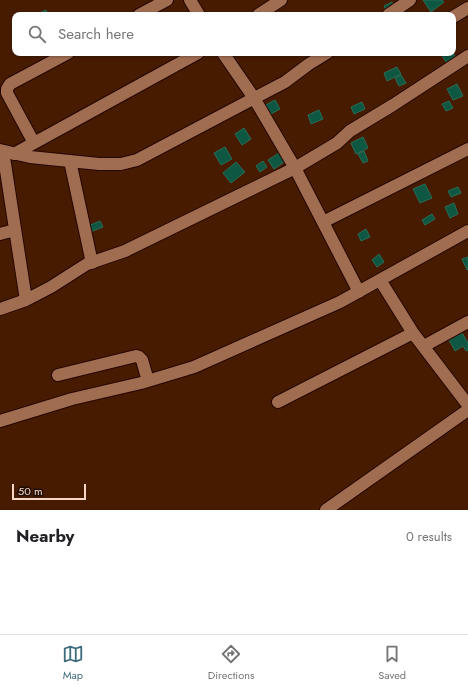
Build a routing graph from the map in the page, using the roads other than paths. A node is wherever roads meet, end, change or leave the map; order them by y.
1 (167, 0) edge
2 (190, 0) edge
3 (281, 0) edge
4 (410, 0) edge
5 (468, 8) edge
6 (145, 12) edge
7 (197, 12) edge
8 (263, 12) edge
9 (392, 12) edge
10 (456, 15) edge
11 (62, 56) edge
12 (193, 56) edge
13 (225, 56) edge
14 (322, 56) edge
15 (468, 56) edge
16 (254, 98) junction
17 (34, 143) junction
18 (468, 148) edge
19 (6, 152) edge
20 (70, 161) junction
21 (295, 168) junction
22 (323, 222) junction
23 (15, 230) junction
24 (468, 232) edge
25 (0, 234) edge
26 (92, 263) junction
27 (380, 280) junction
28 (359, 292) junction
29 (26, 300) junction
30 (0, 309) edge
31 (468, 322) edge
32 (414, 333) junction
33 (424, 346) junction
34 (58, 375) dead end
35 (148, 381) junction
36 (278, 402) dead end
37 (468, 405) edge
38 (468, 410) edge
39 (0, 421) edge
40 (326, 510) edge

1 - 6 street
2 - 7 street
3 - 8 street
4 - 9 street
5 - 10 street
11 - 17 street
12 - 17 street
13 - 16 street
14 - 16 street
15 - 21 street
16 - 20 street
16 - 21 street
17 - 19 street
18 - 22 street
19 - 20 street
19 - 23 street
20 - 26 street
21 - 22 street
21 - 26 street
22 - 28 street
23 - 25 street
23 - 29 street
24 - 27 street
26 - 29 street
27 - 28 street
27 - 32 street
28 - 35 street
29 - 30 street
31 - 33 street
32 - 33 street
32 - 36 street
33 - 37 street
34 - 35 street
35 - 39 street
38 - 40 street

